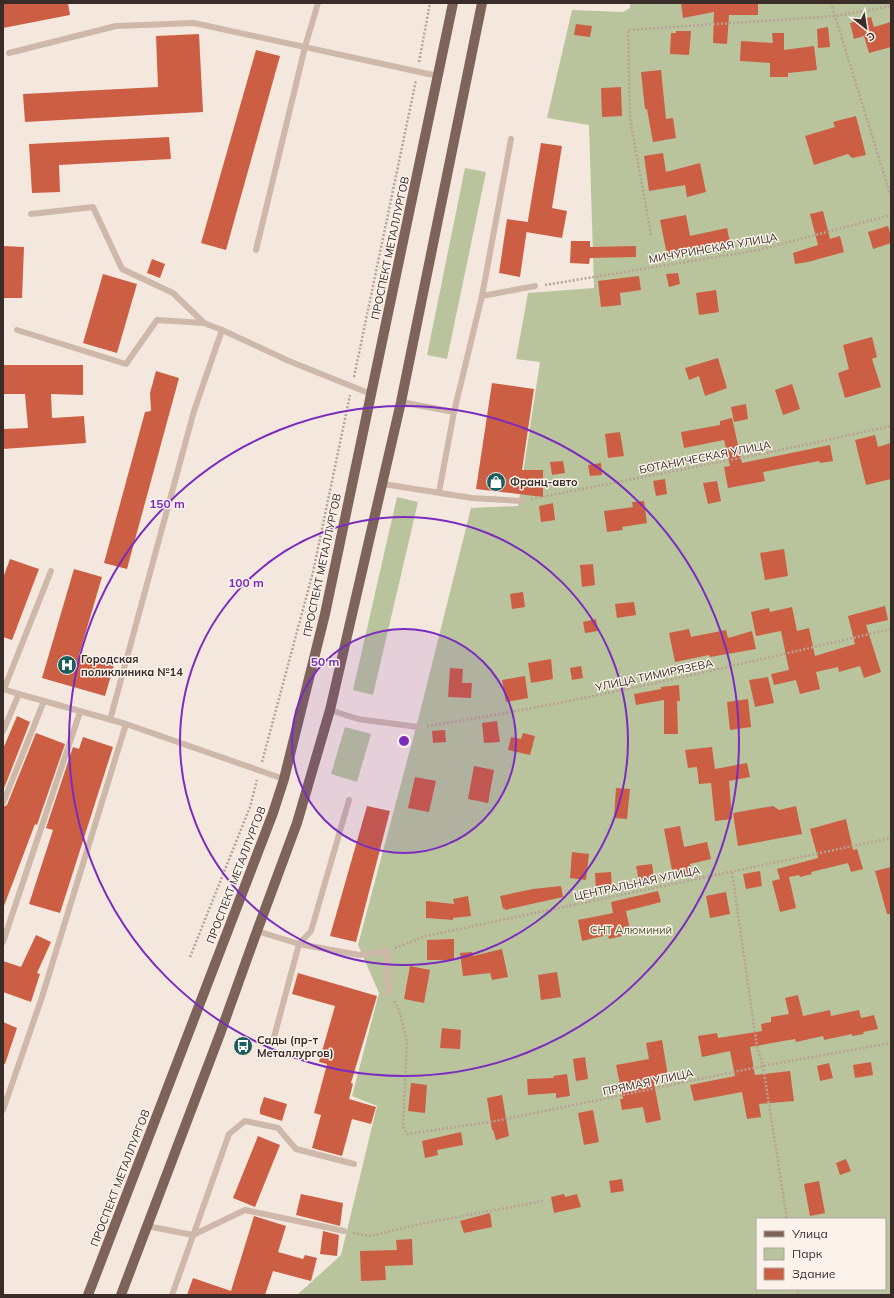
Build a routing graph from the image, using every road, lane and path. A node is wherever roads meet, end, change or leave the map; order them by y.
1 (318, 3) edge
2 (430, 3) edge
3 (453, 3) edge
4 (482, 3) edge
5 (831, 3) edge
6 (891, 6) edge
7 (836, 16) junction
8 (305, 47) junction
9 (9, 53) dead end
10 (417, 72) junction
11 (438, 76) junction
12 (511, 139) dead end
13 (891, 197) edge
14 (31, 214) dead end
15 (891, 215) edge
16 (651, 235) dead end
17 (256, 250) dead end
18 (535, 286) joint
19 (482, 296) junction
20 (204, 323) junction
21 (17, 330) dead end
22 (222, 330) junction
23 (352, 386) junction
24 (372, 394) junction
25 (401, 402) junction
26 (454, 412) junction
27 (891, 426) edge
28 (382, 484) junction
29 (439, 492) junction
30 (522, 501) joint
31 (50, 572) dead end
32 (891, 629) edge
33 (4, 689) edge
34 (19, 694) junction
35 (44, 701) junction
36 (330, 710) junction
37 (80, 712) junction
38 (110, 720) junction
39 (126, 724) junction
40 (418, 727) joint
41 (3, 731) edge
42 (260, 770) junction
43 (284, 779) junction
44 (349, 800) dead end
45 (3, 803) edge
46 (891, 838) edge
47 (732, 872) junction
48 (256, 931) junction
49 (3, 942) edge
50 (299, 944) junction
51 (387, 951) junction
52 (190, 956) dead end
53 (389, 993) joint
54 (273, 1041) dead end
55 (891, 1043) edge
56 (763, 1066) junction
57 (3, 1110) edge
58 (354, 1164) dead end
59 (543, 1201) dead end
60 (787, 1218) edge
61 (147, 1226) junction
62 (344, 1231) joint
63 (193, 1235) junction
64 (88, 1295) edge
65 (121, 1295) edge
66 (172, 1295) edge

1 - 8 lane
2 - 10 path
3 - 11 main road, ПРОСПЕКТ МЕТАЛЛУРГОВ
4 - 25 main road
5 - 7 path
6 - 7 path
7 - 13 path
7 - 16 path
8 - 9 lane
8 - 10 lane
8 - 17 lane
10 - 11 lane
10 - 23 path
11 - 24 main road, ПРОСПЕКТ МЕТАЛЛУРГОВ
12 - 19 lane
14 - 20 lane
15 - 18 path, МИЧУРИНСКАЯ УЛИЦА
18 - 19 lane
19 - 26 lane
20 - 21 lane
20 - 22 lane
22 - 23 lane
22 - 38 lane
23 - 24 lane
23 - 42 path
24 - 43 main road, ПРОСПЕКТ МЕТАЛЛУРГОВ
25 - 26 lane
25 - 28 main road
26 - 29 lane
27 - 30 path, БОТАНИЧЕСКАЯ УЛИЦА
28 - 29 lane
28 - 36 main road
29 - 30 lane
31 - 33 lane
32 - 40 path, УЛИЦА ТИМИРЯЗЕВА
33 - 34 lane
34 - 35 lane
34 - 41 lane
35 - 37 lane
35 - 45 lane
36 - 40 lane
36 - 48 main road
37 - 38 lane
37 - 49 lane
38 - 39 lane
39 - 42 lane
39 - 57 lane
42 - 43 lane
42 - 52 path
43 - 64 main road, ПРОСПЕКТ МЕТАЛЛУРГОВ
44 - 50 lane
46 - 47 path, ЦЕНТРАЛЬНАЯ УЛИЦА
47 - 51 path, ЦЕНТРАЛЬНАЯ УЛИЦА
47 - 56 path
48 - 50 lane
48 - 61 main road
50 - 51 lane
50 - 54 lane
51 - 53 lane
53 - 56 path, ПРЯМАЯ УЛИЦА
55 - 56 path, ПРЯМАЯ УЛИЦА
56 - 60 path
58 - 63 lane
59 - 62 path
61 - 63 lane
61 - 65 main road
62 - 63 lane
63 - 66 lane

